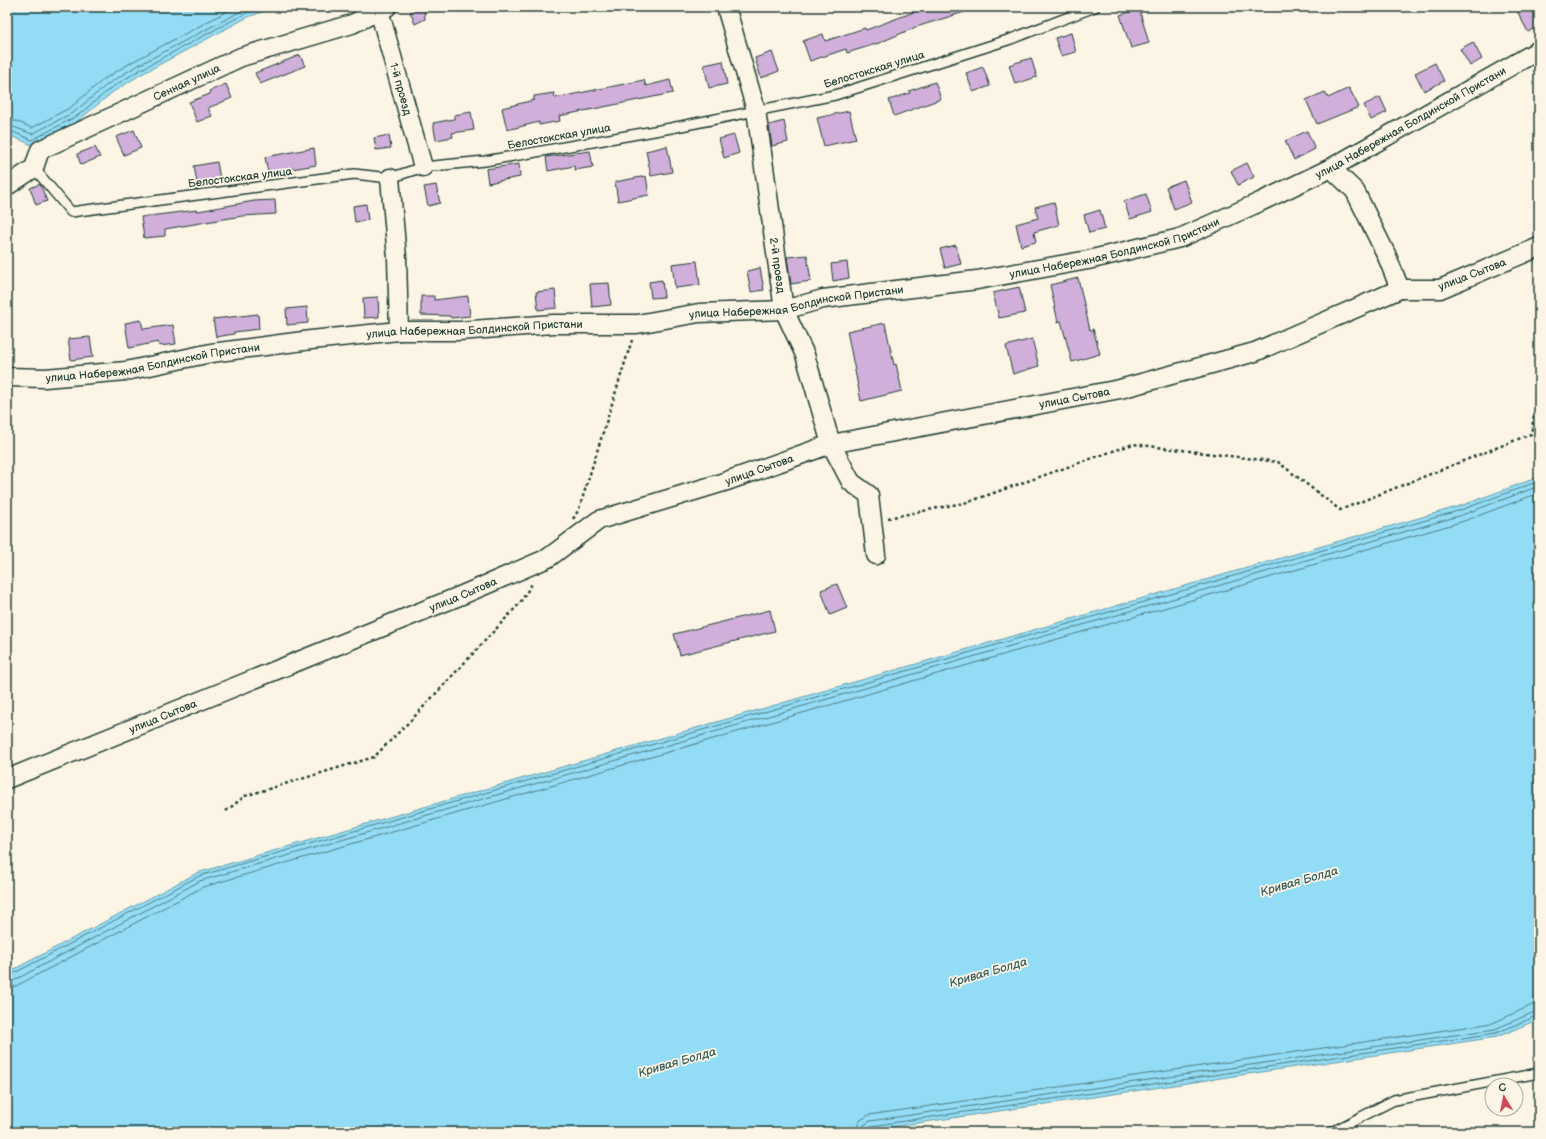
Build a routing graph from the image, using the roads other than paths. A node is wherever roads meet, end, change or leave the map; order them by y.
1 (726, 7) edge
2 (1095, 7) edge
3 (383, 9) edge
4 (1539, 50) edge
5 (756, 110) junction
6 (34, 168) junction
7 (423, 168) junction
8 (1331, 168) junction
9 (390, 178) junction
10 (7, 186) edge
11 (1539, 247) edge
12 (1400, 289) junction
13 (784, 310) junction
14 (400, 331) junction
15 (7, 376) edge
16 (831, 444) junction
17 (876, 554) dead end
18 (7, 779) edge
19 (1539, 1072) edge
20 (1332, 1132) edge

1 - 5 street, 2-й проезд
2 - 5 lane, Белостокская улица
3 - 6 street, Сенная улица
3 - 7 street, 1-й проезд
4 - 8 street, улица Набережная Болдинской Пристани
5 - 7 lane, Белостокская улица
5 - 13 street, 2-й проезд
6 - 9 lane, Белостокская улица
6 - 10 street
7 - 9 lane, Белостокская улица
8 - 12 street
8 - 13 street, улица Набережная Болдинской Пристани
9 - 14 street
11 - 12 street, улица Сытова
12 - 16 street, улица Сытова
13 - 14 street, улица Набережная Болдинской Пристани
13 - 16 street, 2-й проезд
14 - 15 street, улица Набережная Болдинской Пристани
16 - 17 street, 2-й проезд
16 - 18 street, улица Сытова
19 - 20 lane

